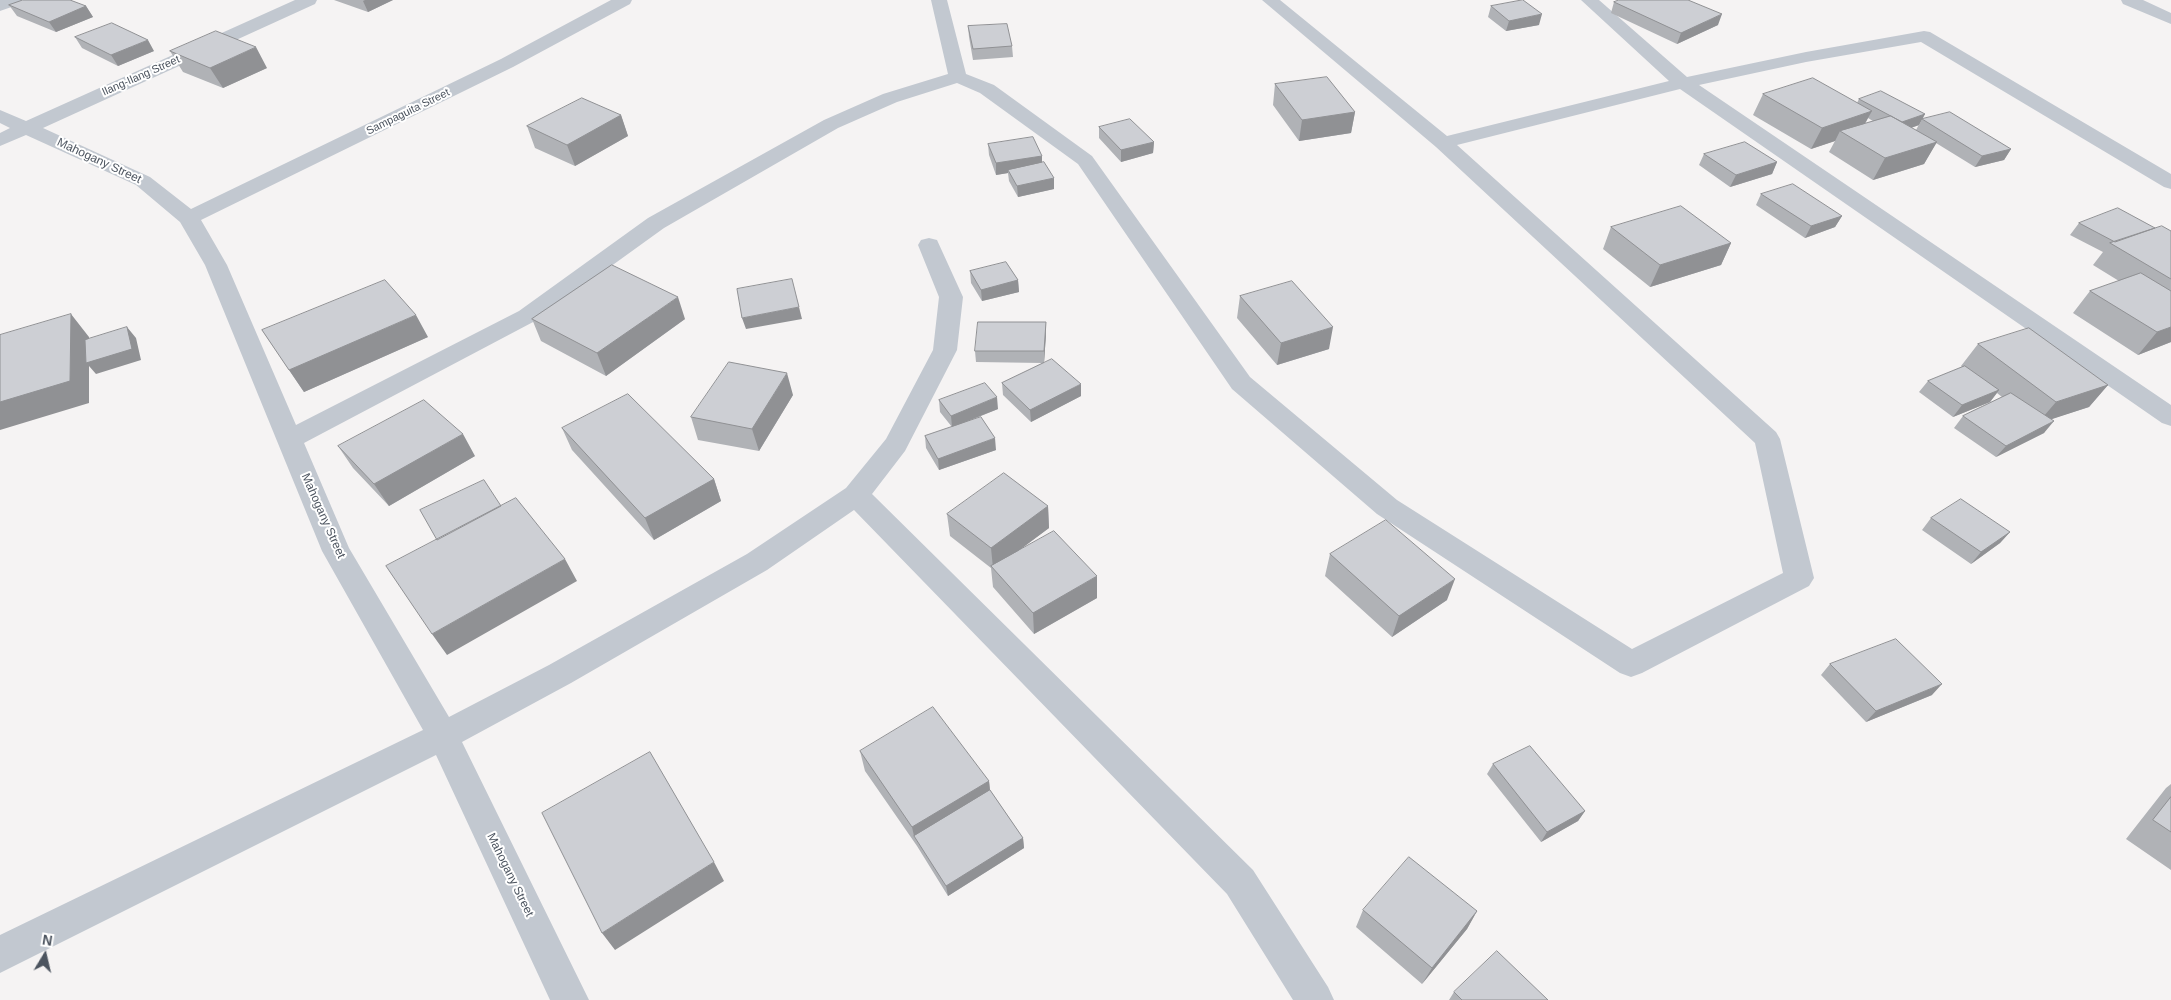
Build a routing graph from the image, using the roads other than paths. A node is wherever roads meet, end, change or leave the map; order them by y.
1 (14, 0) edge
2 (309, 0) edge
3 (624, 0) edge
4 (940, 0) edge
5 (1270, 0) edge
6 (1589, 0) edge
7 (2129, 0) edge
8 (0, 6) edge
9 (2171, 19) edge
10 (958, 77) junction
11 (1683, 83) junction
12 (0, 116) edge
13 (28, 128) junction
14 (0, 140) edge
15 (1443, 143) junction
16 (2171, 183) edge
17 (189, 218) junction
18 (929, 244) dead end
19 (2171, 417) edge
20 (290, 439) junction
21 (856, 495) junction
22 (443, 736) junction
23 (0, 954) edge
24 (570, 1000) edge
25 (1315, 1000) edge

1 - 8 street
2 - 13 street, Ilang-Ilang Street
3 - 17 street, Sampaguita Street
4 - 10 street
5 - 15 street
6 - 11 street
7 - 9 street
10 - 15 street
10 - 20 street
11 - 15 street
11 - 16 street
11 - 19 street
12 - 13 street, Mahogany Street
13 - 14 street, Ilang-Ilang Street
13 - 17 street, Mahogany Street
17 - 20 street, Mahogany Street
18 - 21 street
20 - 22 street, Mahogany Street
21 - 22 street
21 - 25 street
22 - 23 street
22 - 24 street, Mahogany Street

